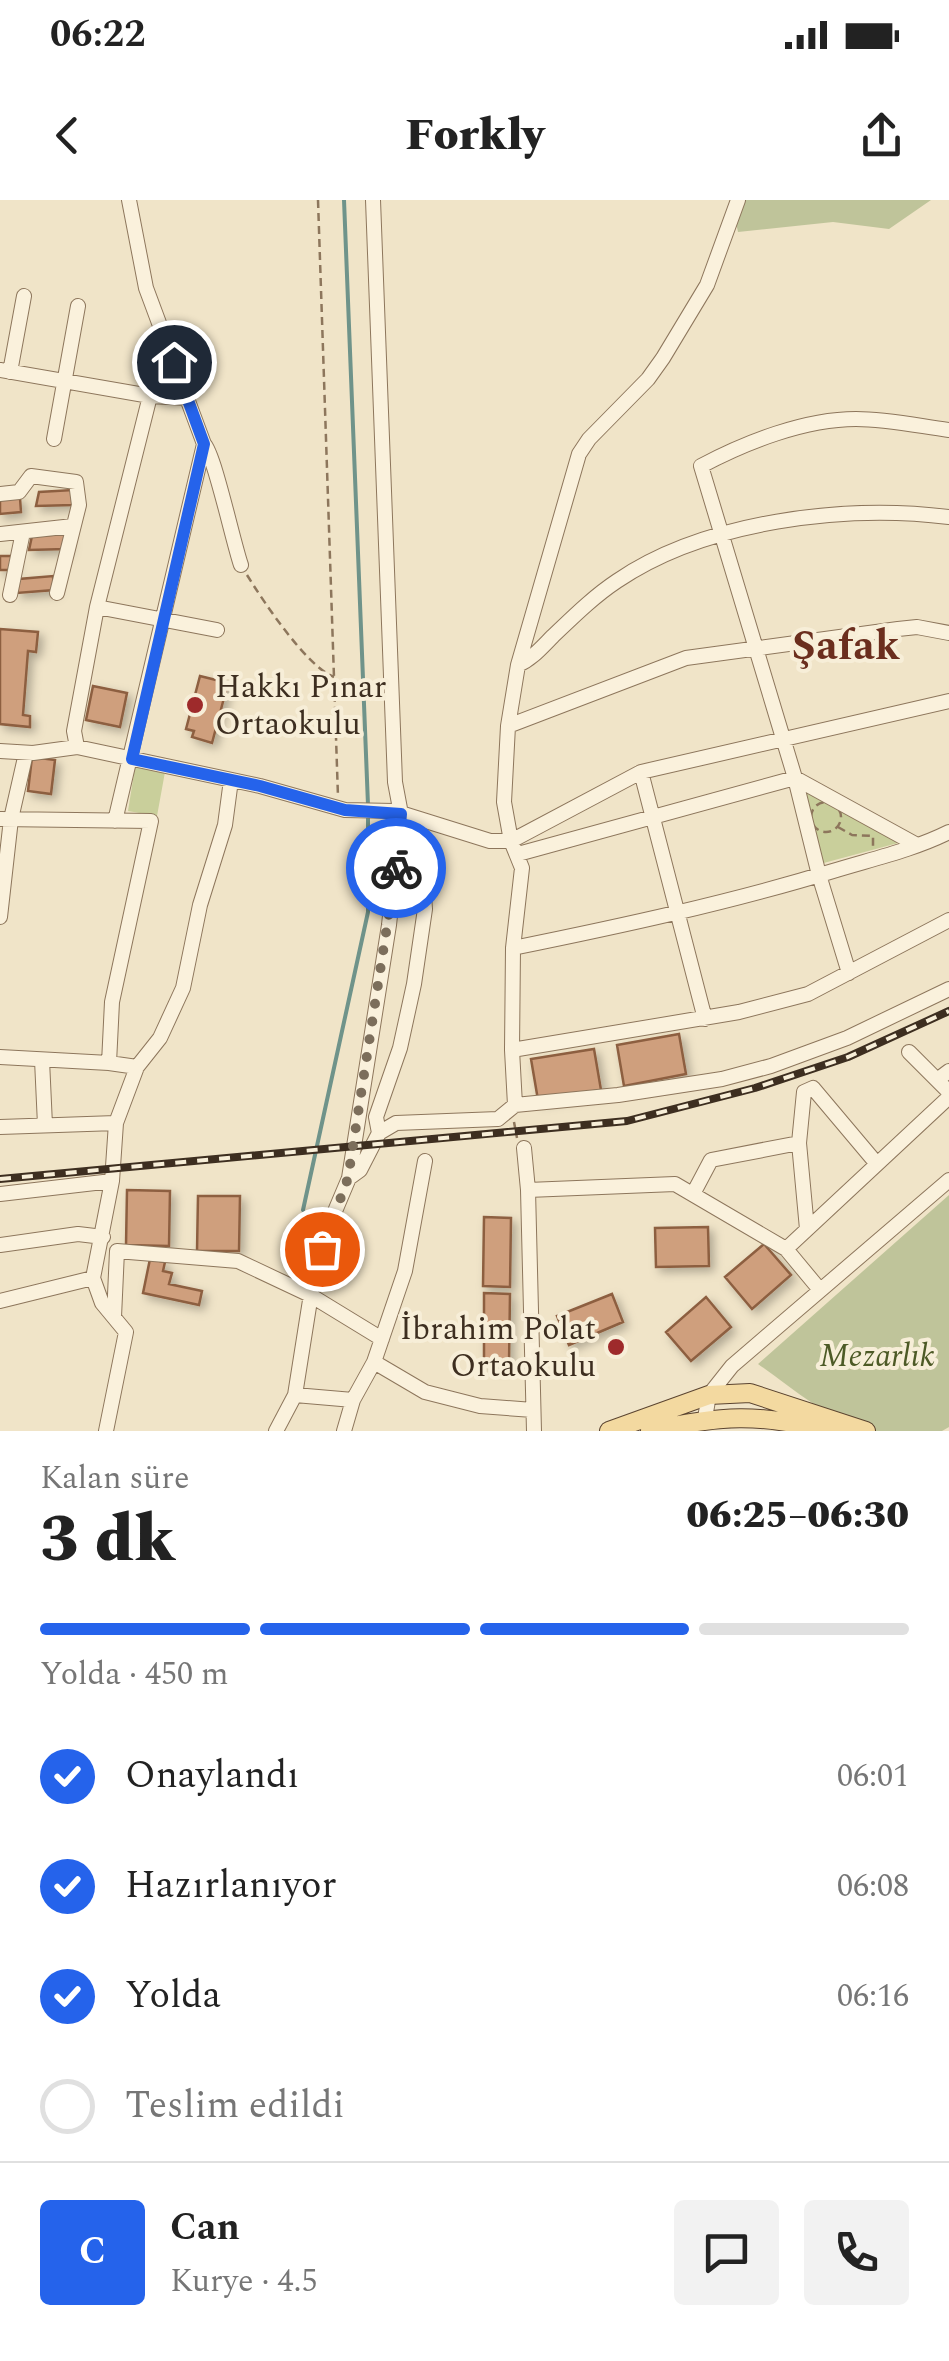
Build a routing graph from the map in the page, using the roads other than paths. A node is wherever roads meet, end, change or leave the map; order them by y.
1 (129, 200) edge
2 (374, 200) edge
3 (736, 203) edge
4 (24, 296) dead end
5 (78, 306) dead end
6 (5, 371) edge
7 (63, 381) junction
8 (150, 396) junction
9 (188, 398) junction
10 (949, 430) edge
11 (54, 439) dead end
12 (204, 444) junction
13 (0, 494) edge
14 (949, 517) edge
15 (73, 526) junction
16 (23, 532) junction
17 (0, 534) edge
18 (720, 537) junction
19 (242, 565) road end
20 (57, 593) dead end
21 (10, 594) dead end
22 (97, 608) junction
23 (163, 618) junction
24 (217, 630) dead end
25 (949, 633) edge
26 (756, 650) junction
27 (518, 665) junction
28 (949, 701) edge
29 (508, 726) junction
30 (780, 738) junction
31 (78, 748) junction
32 (0, 751) edge
33 (26, 753) junction
34 (132, 759) junction
35 (641, 772) junction
36 (795, 778) junction
37 (231, 780) junction
38 (397, 812) junction
39 (653, 818) junction
40 (5, 819) edge
41 (115, 821) junction
42 (949, 832) edge
43 (917, 845) junction
44 (515, 848) junction
45 (818, 875) junction
46 (675, 914) junction
47 (0, 917) edge
48 (949, 920) edge
49 (513, 948) junction
50 (849, 973) junction
51 (949, 990) edge
52 (705, 1019) junction
53 (512, 1050) junction
54 (908, 1052) dead end
55 (0, 1058) edge
56 (42, 1060) junction
57 (109, 1063) junction
58 (136, 1067) junction
59 (943, 1075) edge
60 (949, 1094) edge
61 (515, 1105) junction
62 (116, 1123) junction
63 (44, 1124) junction
64 (0, 1127) edge
65 (379, 1133) junction
66 (799, 1143) junction
67 (524, 1148) road end
68 (426, 1161) dead end
69 (876, 1164) junction
70 (348, 1178) junction
71 (949, 1180) edge
72 (112, 1181) junction
73 (528, 1190) junction
74 (0, 1194) edge
75 (692, 1194) junction
76 (807, 1229) junction
77 (102, 1237) junction
78 (0, 1245) edge
79 (786, 1249) junction
80 (93, 1278) junction
81 (820, 1290) junction
82 (310, 1296) junction
83 (0, 1301) edge
84 (114, 1317) junction
85 (382, 1340) junction
86 (374, 1362) junction
87 (295, 1394) junction
88 (708, 1396) junction
89 (353, 1400) junction
90 (533, 1410) junction
91 (705, 1418) junction
92 (106, 1431) edge
93 (276, 1431) edge
94 (344, 1431) edge
95 (534, 1431) edge
96 (608, 1431) edge
97 (650, 1431) edge
98 (830, 1431) edge
99 (866, 1431) edge

1 - 9 street
2 - 38 street
3 - 27 street
4 - 6 street
5 - 7 street
6 - 7 street
7 - 8 street
7 - 11 street
8 - 9 street
8 - 22 street
9 - 12 street
10 - 18 street
12 - 19 street
12 - 23 street
13 - 15 street
14 - 18 street
15 - 16 street
15 - 20 street
16 - 17 street
16 - 21 street
18 - 26 street
18 - 27 street
22 - 23 street
22 - 31 street
23 - 24 street
23 - 34 street
25 - 26 street
26 - 29 street
26 - 30 street
27 - 29 street
28 - 30 street
29 - 44 street
30 - 35 street
30 - 36 street
31 - 33 street
31 - 34 street
32 - 33 street
33 - 40 street
34 - 37 street
34 - 41 street
35 - 39 street
35 - 44 street
36 - 39 street
36 - 43 street
36 - 45 street
37 - 38 street
37 - 58 street
38 - 44 street
38 - 65 street
38 - 70 street
39 - 44 street
39 - 46 street
40 - 41 street
40 - 47 street
41 - 57 street
42 - 43 street
43 - 45 street
44 - 49 street
45 - 46 street
45 - 50 street
46 - 49 street
46 - 52 street
48 - 50 street
49 - 53 street
50 - 52 street
51 - 61 street
52 - 53 street
53 - 61 street
54 - 59 street
55 - 56 street
56 - 57 street
56 - 63 street
57 - 58 street
58 - 62 street
59 - 60 street
60 - 69 street
61 - 65 street
62 - 63 street
62 - 72 street
63 - 64 street
65 - 70 street
66 - 69 street
66 - 75 street
66 - 76 street
67 - 73 street
68 - 85 street
69 - 76 street
70 - 82 street
71 - 81 street
72 - 74 street
72 - 77 street
73 - 75 street
73 - 90 street
75 - 79 street
76 - 79 street
77 - 78 street
77 - 80 street
79 - 81 street
80 - 83 street
80 - 84 street
81 - 88 street
82 - 84 street
82 - 85 street
82 - 87 street
84 - 92 street
85 - 86 street
86 - 89 street
86 - 90 street
87 - 89 street
87 - 93 street
88 - 91 street
88 - 96 main road
88 - 99 main road
89 - 94 street
90 - 95 street
91 - 97 main road
91 - 98 main road

